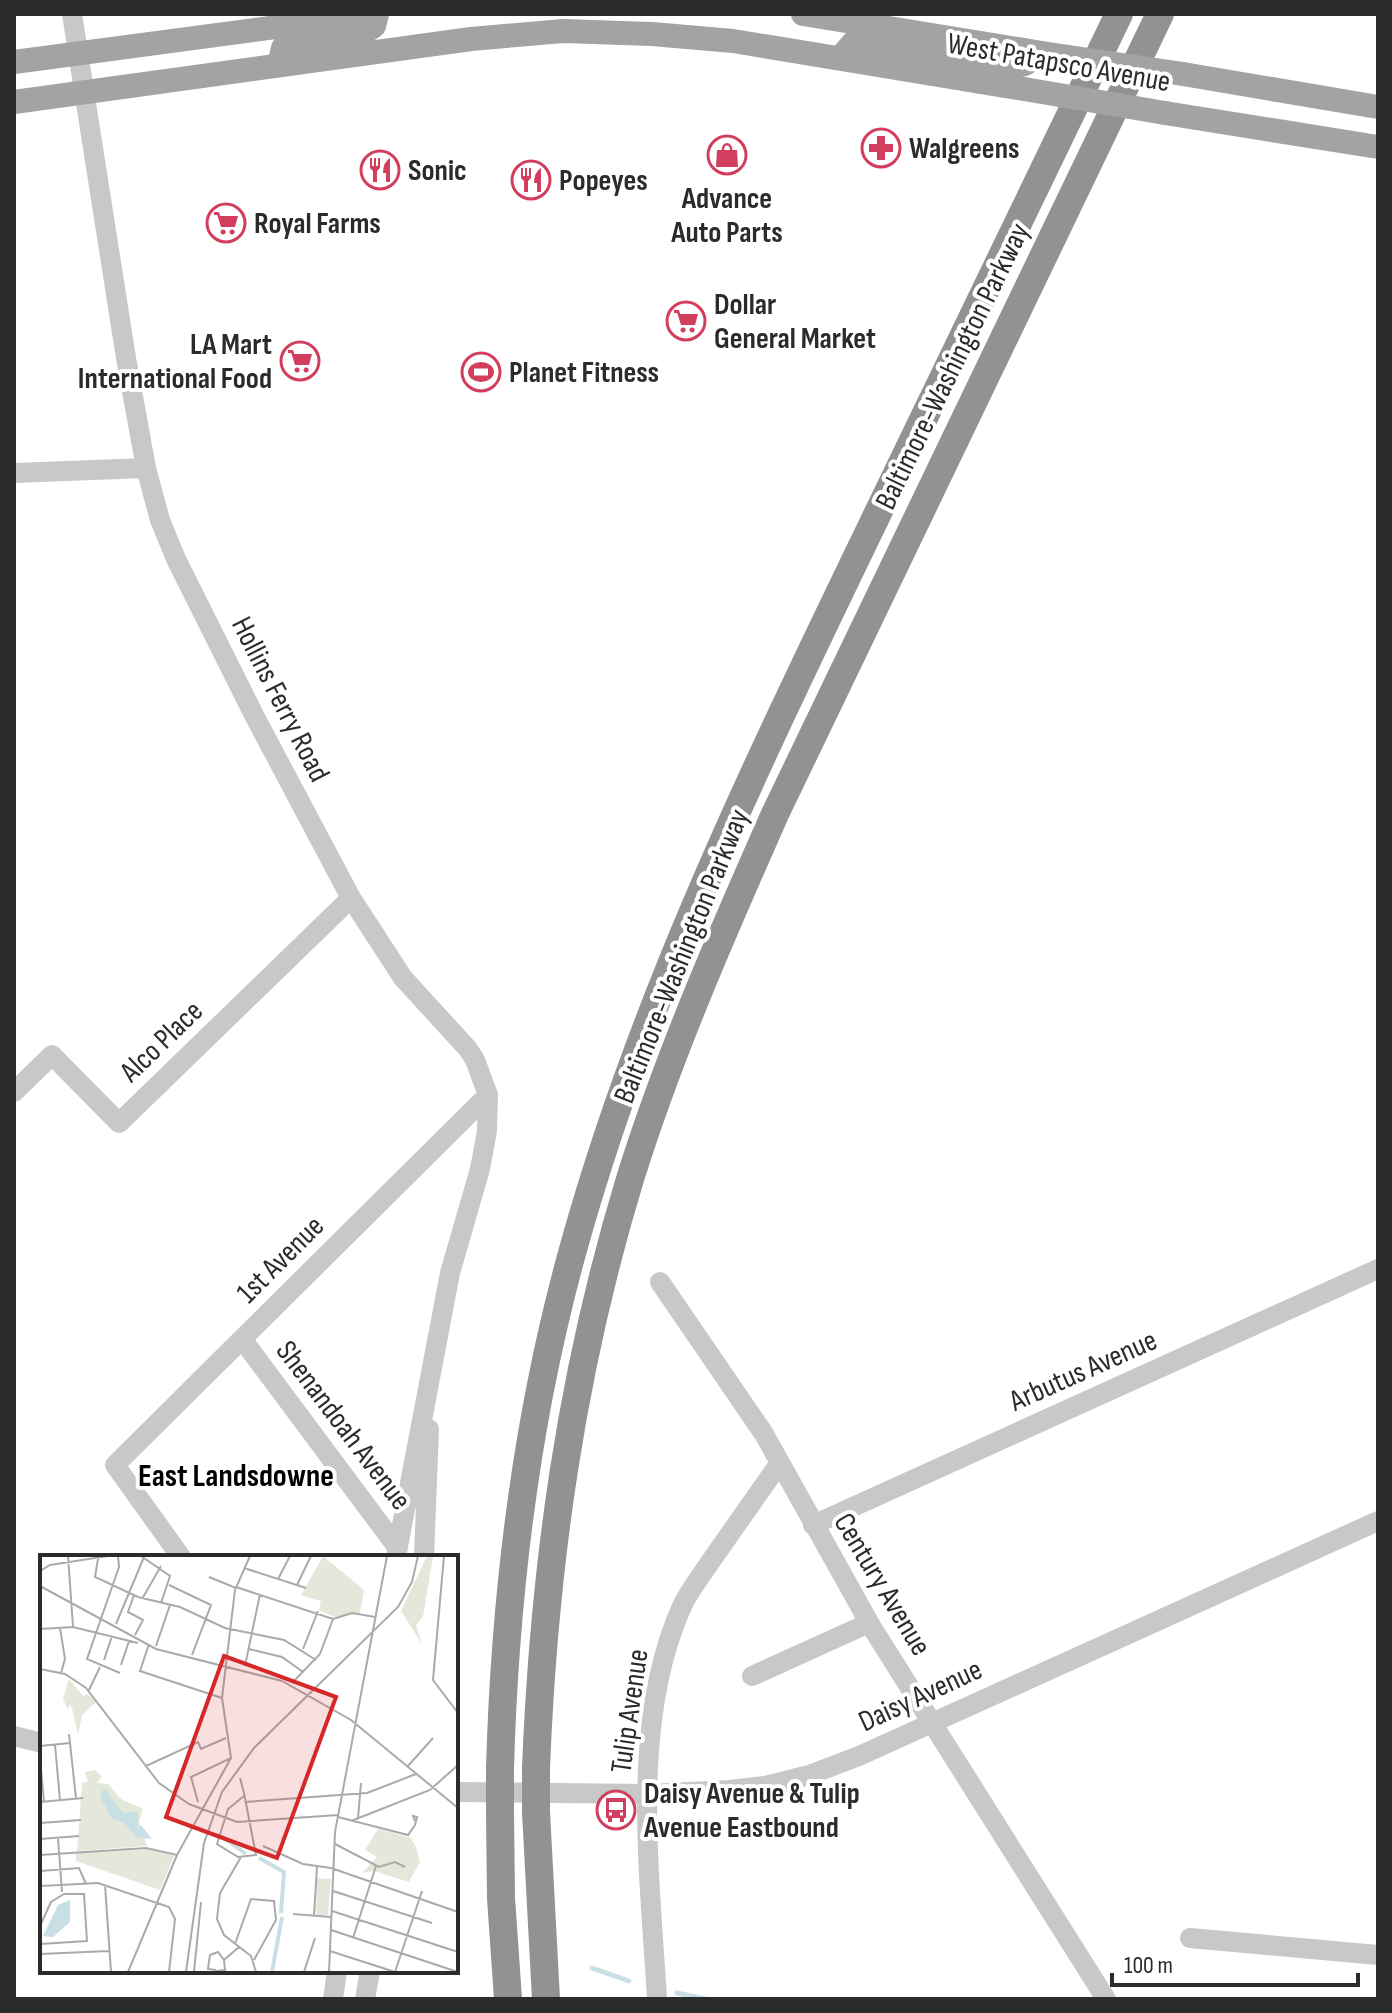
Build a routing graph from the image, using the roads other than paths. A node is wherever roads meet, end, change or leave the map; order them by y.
1 (72, 14) edge
2 (376, 14) edge
3 (803, 14) edge
4 (1119, 14) edge
5 (1160, 14) edge
6 (860, 19) edge
7 (273, 21) edge
8 (79, 53) junction
9 (1042, 53) junction
10 (840, 58) junction
11 (14, 62) edge
12 (279, 65) junction
13 (85, 92) junction
14 (14, 102) edge
15 (1378, 107) edge
16 (1378, 147) edge
17 (146, 468) junction
18 (14, 473) edge
19 (351, 898) junction
20 (14, 1092) edge
21 (488, 1095) junction
22 (1378, 1269) edge
23 (660, 1282) dead end
24 (242, 1339) junction
25 (431, 1365) junction
26 (779, 1464) junction
27 (1378, 1521) edge
28 (813, 1525) junction
29 (396, 1552) edge
30 (180, 1555) edge
31 (424, 1555) edge
32 (869, 1623) junction
33 (752, 1676) dead end
34 (932, 1722) junction
35 (14, 1736) edge
36 (40, 1742) edge
37 (458, 1792) edge
38 (648, 1794) junction
39 (1190, 1938) dead end
40 (1378, 1955) edge
41 (337, 1973) edge
42 (370, 1973) edge
43 (333, 1999) edge
44 (365, 1999) edge
45 (508, 1999) edge
46 (546, 1999) edge
47 (657, 1999) edge
48 (1106, 1999) edge

1 - 8 street, Hollins Ferry Road
2 - 7 main road
2 - 12 main road
3 - 6 main road, West Patapsco Avenue
4 - 45 highway, Baltimore-Washington Parkway, bridge
5 - 46 highway, Baltimore-Washington Parkway, bridge
6 - 9 main road, West Patapsco Avenue
7 - 8 main road
8 - 11 main road
8 - 13 street, Hollins Ferry Road
9 - 10 main road
9 - 15 main road, West Patapsco Avenue, bridge
10 - 12 main road, West Patapsco Avenue
10 - 16 main road, West Patapsco Avenue, bridge
12 - 13 main road, West Patapsco Avenue
13 - 14 main road, West Patapsco Avenue
13 - 17 street, Hollins Ferry Road
17 - 18 street
17 - 19 street, Hollins Ferry Road
19 - 20 street, Alco Place
19 - 21 street, Hollins Ferry Road
21 - 24 street, 1st Avenue
21 - 25 street, Hollins Ferry Road
22 - 28 street, Arbutus Avenue
23 - 26 street, Century Avenue
24 - 29 street, Shenandoah Avenue
24 - 30 street, 1st Avenue
25 - 29 street, Hollins Ferry Road
25 - 31 street, Hollins Ferry Road
26 - 28 street, Century Avenue
26 - 38 street, Tulip Avenue
27 - 34 street, Daisy Avenue
28 - 32 street, Century Avenue
32 - 33 street
32 - 34 street, Century Avenue
34 - 38 street, Daisy Avenue
34 - 48 street, Century Avenue
35 - 36 street
37 - 38 street, Daisy Avenue
38 - 47 street, Tulip Avenue
39 - 40 street
41 - 43 street
42 - 44 street

